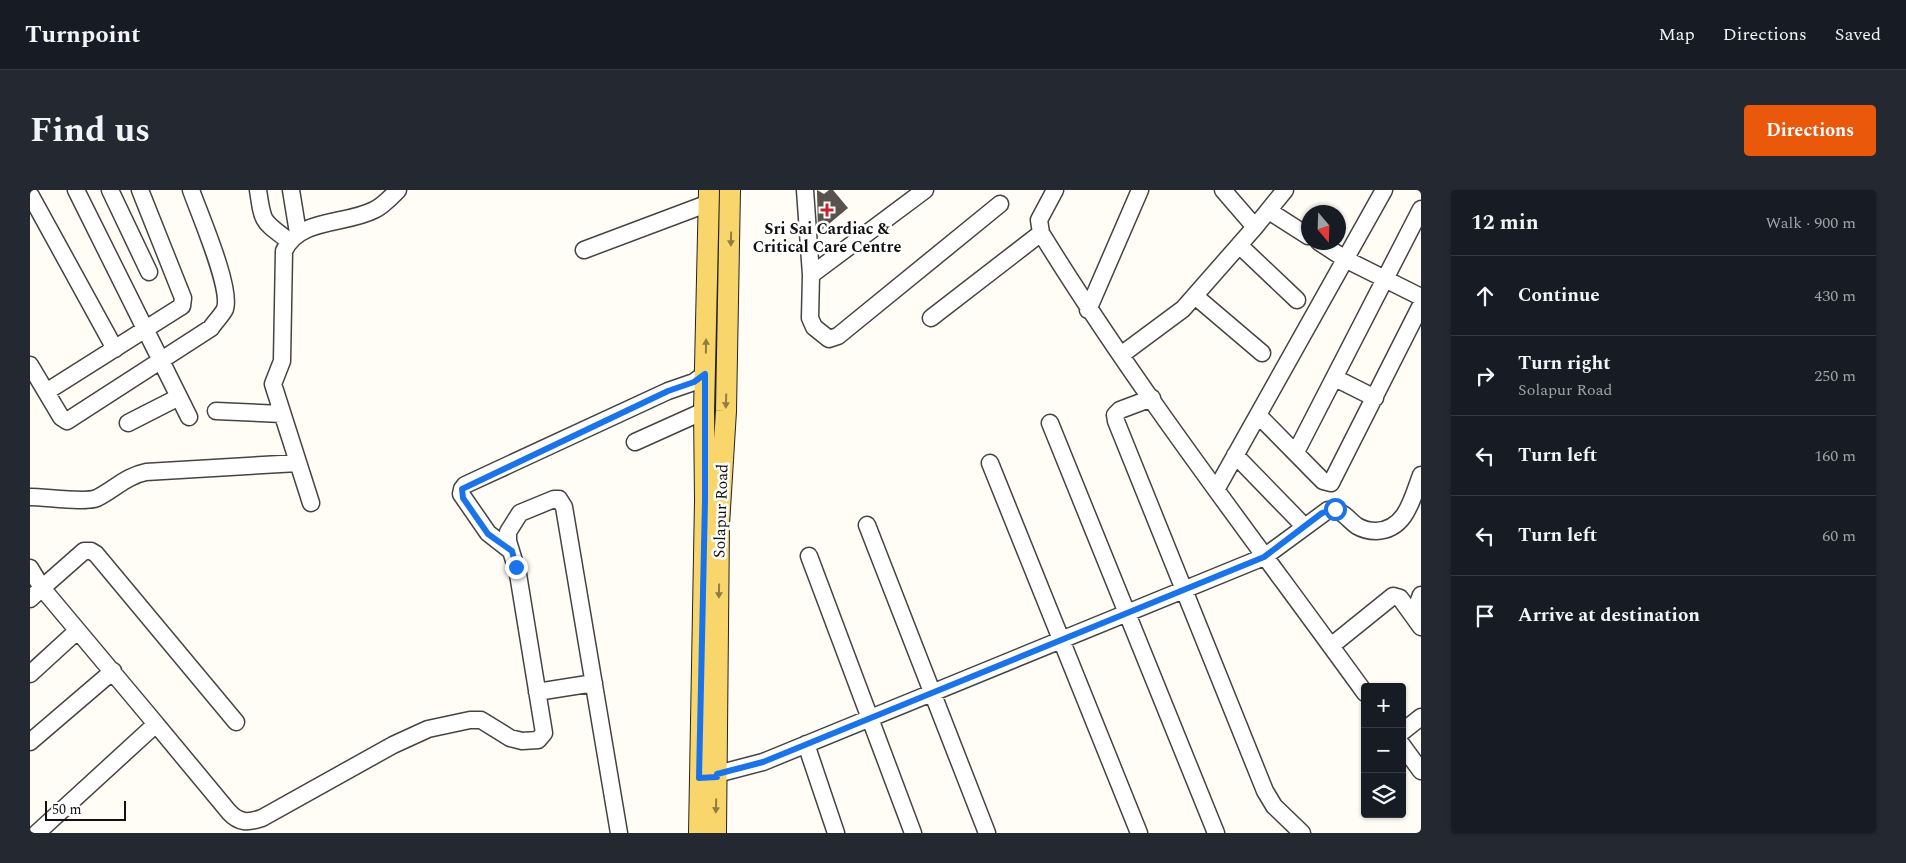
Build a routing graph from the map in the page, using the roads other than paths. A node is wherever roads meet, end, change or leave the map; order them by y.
1 (76, 190) edge
2 (110, 190) edge
3 (140, 190) edge
4 (191, 190) edge
5 (258, 190) edge
6 (291, 190) edge
7 (398, 190) edge
8 (730, 190) edge
9 (805, 190) edge
10 (925, 190) edge
11 (1055, 190) edge
12 (1140, 190) edge
13 (1223, 190) edge
14 (1286, 190) edge
15 (1384, 190) edge
16 (35, 194) edge
17 (709, 197) edge
18 (1000, 204) dead end
19 (1421, 209) edge
20 (1269, 211) junction
21 (1255, 227) junction
22 (1301, 232) edge
23 (1041, 233) junction
24 (294, 237) junction
25 (1238, 245) junction
26 (584, 250) dead end
27 (1331, 250) edge
28 (1345, 259) junction
29 (149, 272) dead end
30 (811, 275) junction
31 (1385, 279) junction
32 (1195, 296) junction
33 (1421, 297) edge
34 (1297, 300) dead end
35 (1421, 305) edge
36 (1088, 310) junction
37 (931, 318) dead end
38 (145, 329) junction
39 (115, 348) junction
40 (1262, 353) dead end
41 (1121, 355) junction
42 (160, 359) junction
43 (30, 365) edge
44 (705, 374) junction
45 (1335, 378) junction
46 (46, 392) junction
47 (179, 397) junction
48 (1152, 398) junction
49 (1375, 398) junction
50 (216, 411) dead end
51 (704, 411) junction
52 (282, 414) junction
53 (1258, 415) junction
54 (189, 417) dead end
55 (1050, 423) dead end
56 (128, 424) dead end
57 (635, 442) dead end
58 (1296, 452) junction
59 (1235, 455) junction
60 (298, 463) junction
61 (990, 463) dead end
62 (1421, 475) edge
63 (1217, 488) junction
64 (30, 497) edge
65 (713, 500) junction
66 (1416, 502) edge
67 (311, 503) dead end
68 (867, 525) dead end
69 (1304, 526) junction
70 (809, 556) dead end
71 (1264, 557) junction
72 (514, 559) junction
73 (30, 568) edge
74 (1182, 590) junction
75 (36, 593) edge
76 (1421, 595) edge
77 (1128, 613) junction
78 (1417, 621) edge
79 (77, 631) junction
80 (1062, 639) junction
81 (1331, 646) junction
82 (112, 672) junction
83 (30, 674) edge
84 (594, 683) junction
85 (1361, 687) edge
86 (537, 692) junction
87 (932, 692) junction
88 (1421, 717) edge
89 (870, 718) junction
90 (236, 722) dead end
91 (156, 724) junction
92 (1406, 729) edge
93 (30, 742) edge
94 (806, 744) junction
95 (1406, 750) edge
96 (1421, 771) edge
97 (708, 776) junction
98 (241, 827) edge
99 (37, 833) edge
100 (619, 833) edge
101 (700, 833) edge
102 (716, 833) edge
103 (836, 833) edge
104 (913, 833) edge
105 (987, 833) edge
106 (1139, 833) edge
107 (1216, 833) edge
108 (1302, 833) edge

1 - 38 street
2 - 29 street
3 - 38 street
4 - 42 street
5 - 24 street
6 - 24 street
7 - 24 street
8 -> 65 main road, Solapur Road
9 - 30 street
10 - 30 street
11 - 23 street
12 - 36 street
13 - 21 street
14 - 20 street
15 - 28 street
16 - 39 street
17 - 26 street
44 -> 17 main road, Solapur Road
18 - 30 street
19 - 31 street
20 - 21 street
20 - 22 street
21 - 25 street
23 - 36 street
23 - 37 street
24 - 52 street
25 - 32 street
25 - 34 street
27 - 28 street
28 - 31 street
28 - 53 street
31 - 33 street
31 - 45 street
32 - 40 street
32 - 41 street
35 - 49 street
36 - 41 street
38 - 39 street
38 - 42 street
39 - 46 street
41 - 48 street
42 - 46 street
42 - 47 street
43 - 46 street
44 - 51 main road, Solapur Road
44 - 72 street
45 - 49 street
45 - 58 street
47 - 54 street
47 - 56 street
48 - 63 street
48 - 74 street
49 - 58 street
50 - 52 street
51 - 57 street
51 - 65 main road, Solapur Road
52 - 60 street
53 - 58 street
53 - 59 street
55 - 77 street
59 - 63 street
59 - 69 street
60 - 64 street
60 - 67 street
61 - 80 street
62 - 66 street
63 - 71 street
65 - 97 main road, Solapur Road
66 - 69 street
68 - 87 street
69 - 71 street
70 - 89 street
71 - 74 street
71 - 81 street
72 - 84 street
72 - 86 street
73 - 75 street
74 - 77 street
74 - 108 street
75 - 79 street
75 - 90 street
76 - 78 street
77 - 80 street
77 - 107 street
78 - 81 street
79 - 82 street
79 - 83 street
80 - 87 street
80 - 106 street
81 - 85 street
82 - 91 street
82 - 93 street
84 - 86 street
84 - 100 street
86 - 98 street
87 - 89 street
87 - 105 street
88 - 92 street
89 - 94 street
89 - 104 street
91 - 98 street
91 - 99 street
94 - 97 street
94 - 103 street
95 - 96 street
97 - 101 main road, Solapur Road
97 -> 102 main road, Solapur Road

